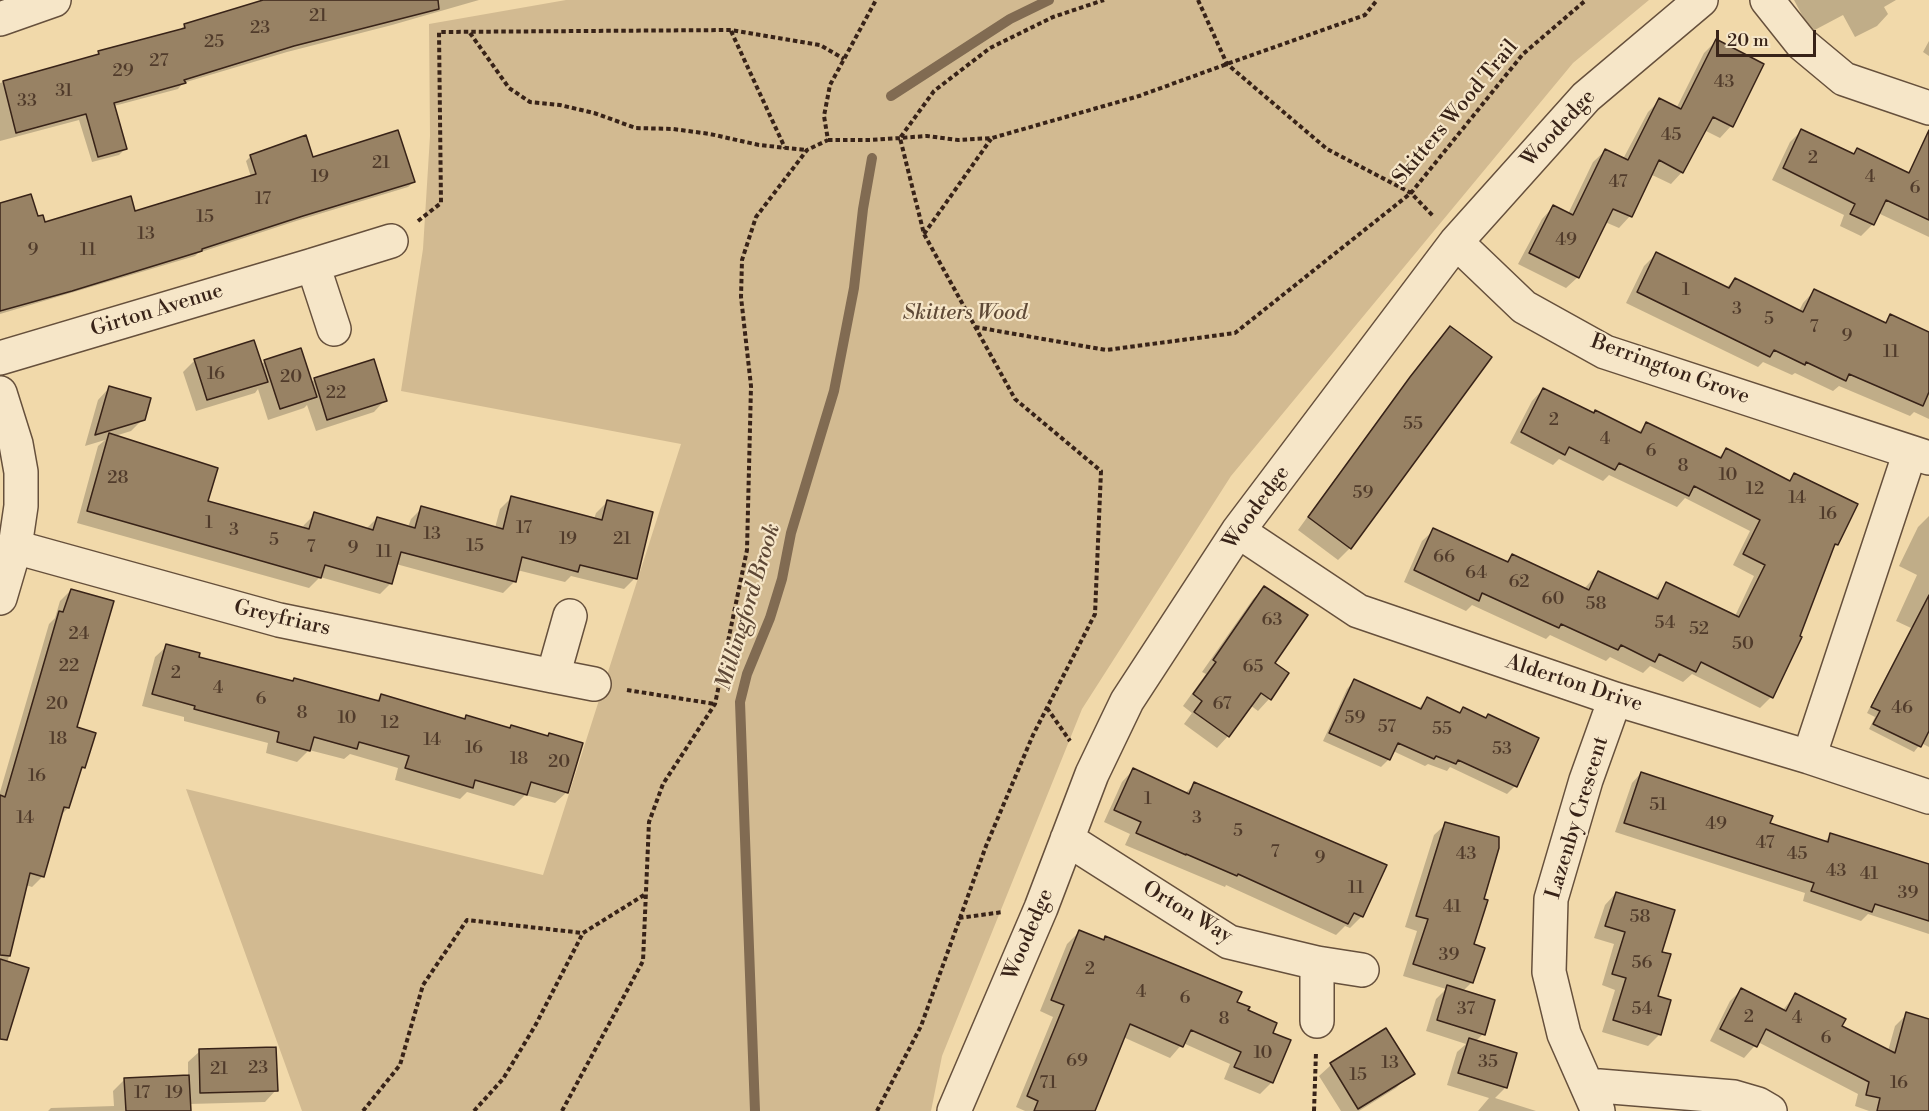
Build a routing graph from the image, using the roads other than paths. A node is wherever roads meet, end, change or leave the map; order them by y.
1 (54, 0) edge
2 (1701, 0) edge
3 (1767, 0) edge
4 (0, 19) edge
5 (1929, 108) edge
6 (391, 241) road end
7 (1456, 242) junction
8 (313, 265) junction
9 (333, 329) dead end
10 (0, 358) edge
11 (0, 393) edge
12 (1920, 455) edge
13 (1238, 531) junction
14 (15, 547) junction
15 (0, 598) edge
16 (570, 616) dead end
17 (553, 676) junction
18 (594, 684) road end
19 (1615, 699) junction
20 (1809, 758) junction
21 (1929, 797) edge
22 (1067, 839) junction
23 (1317, 963) junction
24 (1362, 970) dead end
25 (1317, 1021) road end
26 (1593, 1098) edge
27 (954, 1111) edge
28 (1770, 1111) edge

1 - 4 street
2 - 7 street, Woodedge
3 - 5 street
6 - 8 street, Girton Avenue
7 - 12 street, Berrington Grove
7 - 13 street, Woodedge
8 - 9 street
8 - 10 street, Girton Avenue
11 - 14 street
12 - 20 street, Berrington Grove
13 - 19 street, Alderton Drive
13 - 22 street, Woodedge
14 - 15 street
14 - 17 street, Greyfriars
16 - 17 street
17 - 18 street, Greyfriars
19 - 20 street, Alderton Drive
19 - 26 street, Lazenby Crescent
20 - 21 street, Alderton Drive
22 - 23 street, Orton Way
22 - 27 street, Woodedge
23 - 24 street, Orton Way
23 - 25 street
26 - 28 street

